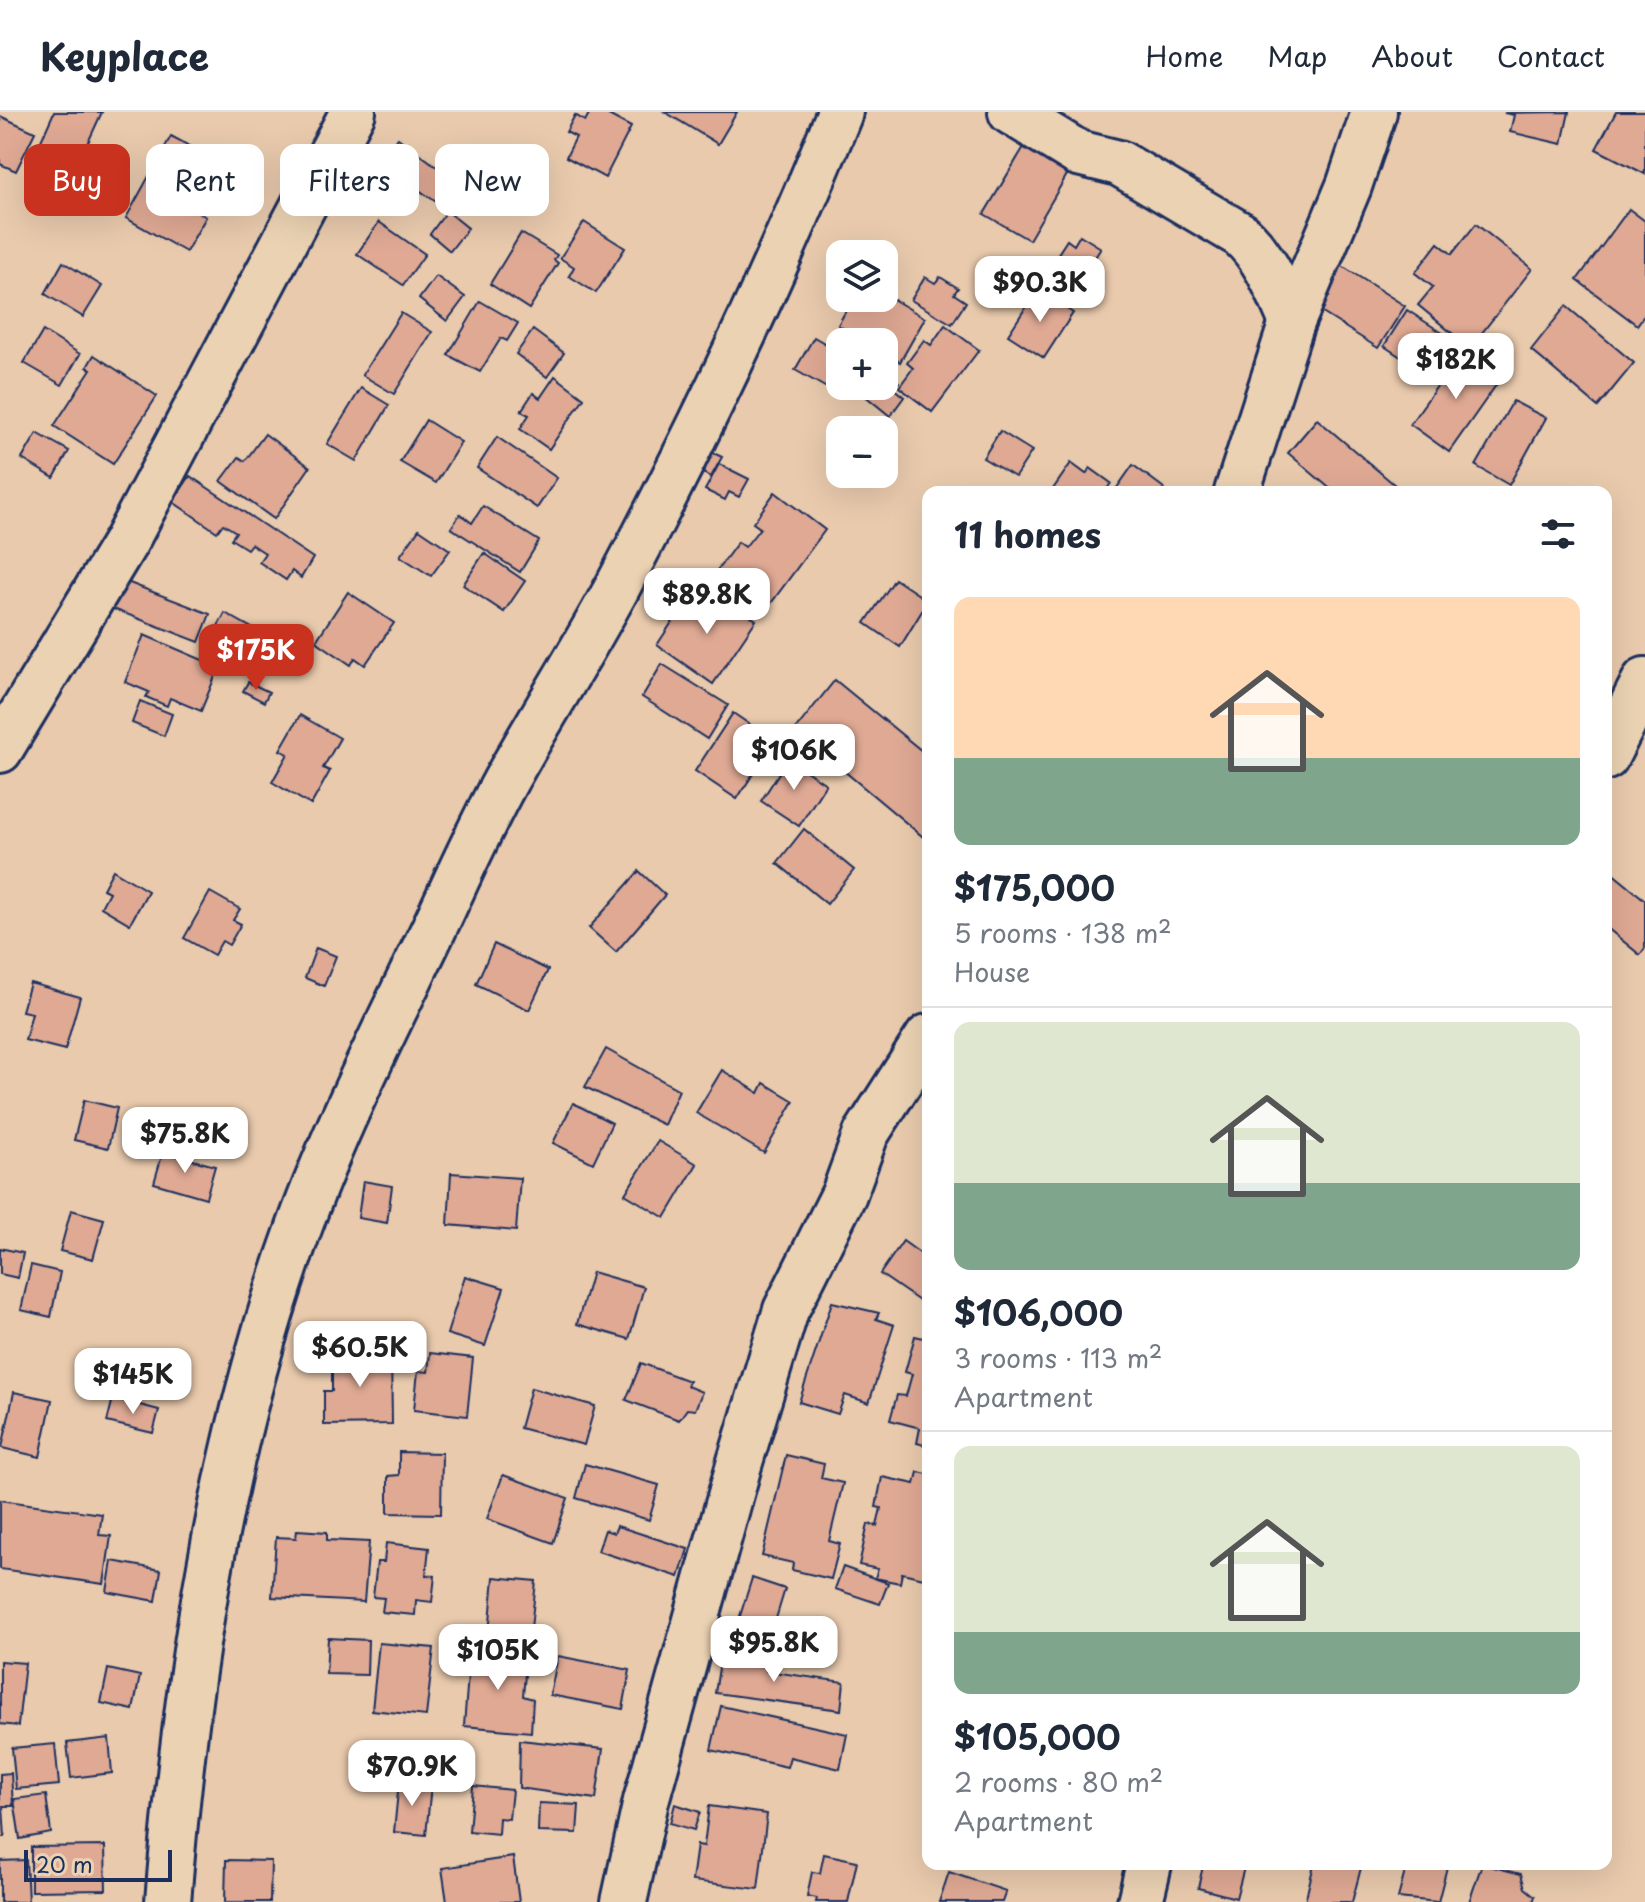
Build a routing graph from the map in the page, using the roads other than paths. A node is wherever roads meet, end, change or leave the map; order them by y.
1 (353, 112) edge
2 (840, 112) edge
3 (1011, 112) edge
4 (1374, 112) edge
5 (1292, 322) junction
6 (1239, 486) edge
7 (1645, 680) edge
8 (1612, 745) edge
9 (0, 750) edge
10 (922, 1046) edge
11 (1148, 1870) edge
12 (168, 1902) edge
13 (624, 1902) edge
14 (1140, 1902) edge

1 - 9 street
2 - 12 street
3 - 5 street
4 - 5 street
5 - 6 street
7 - 8 street
10 - 13 street
11 - 14 street

